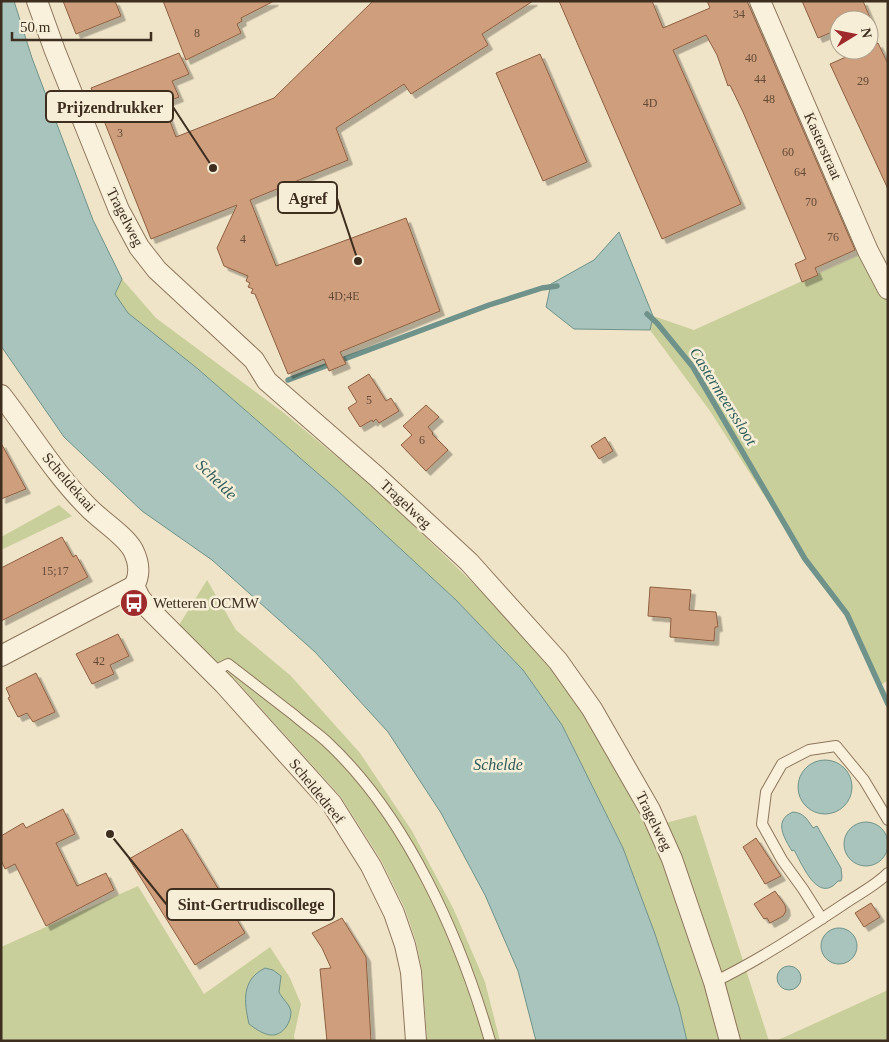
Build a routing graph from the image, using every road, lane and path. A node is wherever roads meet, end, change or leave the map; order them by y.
1 (38, 1) edge
2 (760, 1) edge
3 (888, 289) edge
4 (1, 394) edge
5 (134, 586) junction
6 (1, 656) edge
7 (212, 672) junction
8 (888, 820) edge
9 (888, 873) edge
10 (822, 919) junction
11 (714, 982) junction
12 (416, 1041) edge
13 (490, 1041) edge
14 (730, 1041) edge

1 - 11 street, Tragelweg
2 - 3 street, Kasterstraat
4 - 5 street, Scheldekaai
5 - 6 street
5 - 7 street, Scheldedreef
7 - 12 street, Scheldedreef
7 - 13 lane
8 - 10 lane
9 - 10 lane
10 - 11 lane
11 - 14 street, Tragelweg

